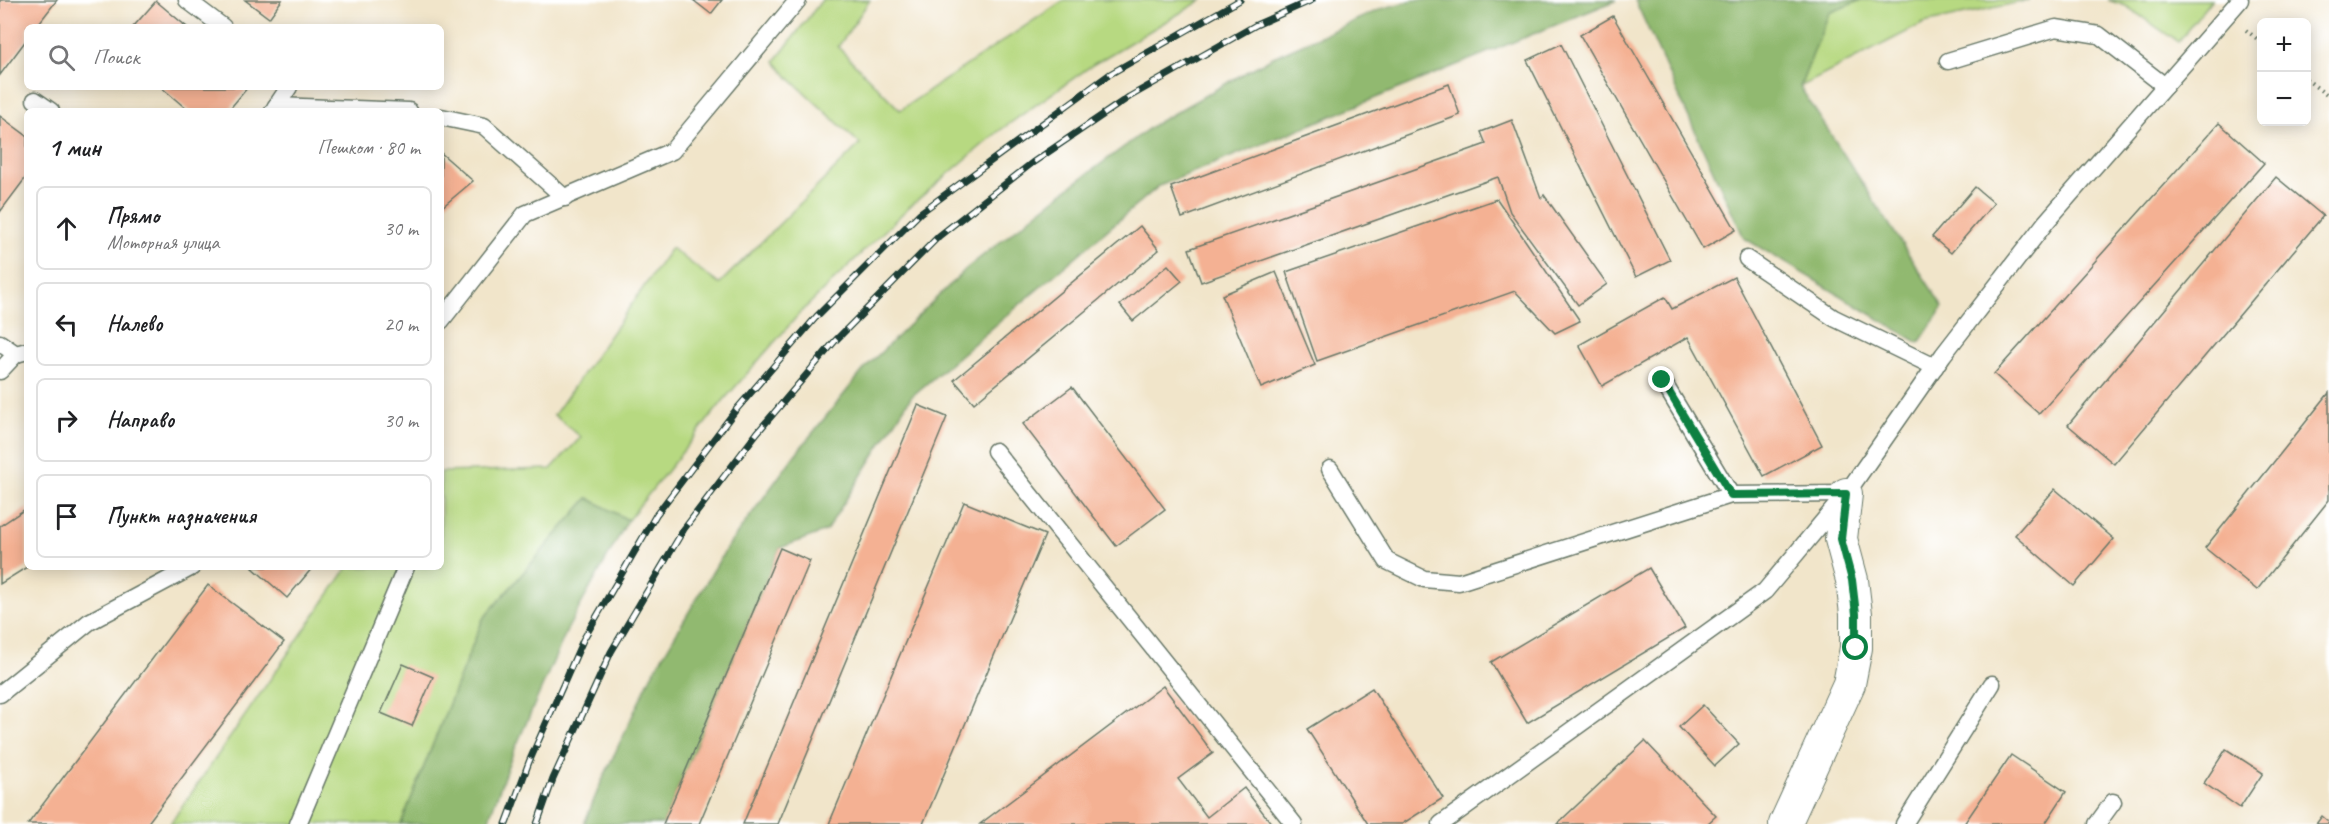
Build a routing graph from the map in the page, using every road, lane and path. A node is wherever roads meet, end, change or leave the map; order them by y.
1 (187, 0) edge
2 (798, 0) edge
3 (2240, 0) edge
4 (219, 24) edge
5 (1948, 61) dead end
6 (2311, 82) edge
7 (2165, 86) junction
8 (287, 90) edge
9 (2329, 97) edge
10 (35, 100) dead end
11 (47, 108) edge
12 (276, 108) edge
13 (444, 118) edge
14 (565, 198) junction
15 (1746, 259) dead end
16 (444, 317) edge
17 (0, 343) edge
18 (22, 352) edge
19 (1935, 367) junction
20 (0, 370) edge
21 (1662, 380) dead end
22 (995, 451) dead end
23 (1330, 469) dead end
24 (1846, 494) junction
25 (1731, 495) junction
26 (186, 570) edge
27 (405, 570) edge
28 (1992, 684) dead end
29 (0, 694) edge
30 (2113, 802) dead end
31 (298, 824) edge
32 (1294, 824) edge
33 (1441, 824) edge
34 (1785, 824) edge
35 (1904, 824) edge
36 (2097, 824) edge

1 - 4 lane
2 - 14 lane
3 - 7 lane
5 - 7 lane
6 - 9 path
7 - 19 lane
8 - 12 lane
10 - 11 lane
13 - 14 lane
14 - 16 lane
15 - 19 lane
17 - 18 lane
18 - 20 lane
19 - 24 lane
21 - 25 lane
22 - 32 lane
23 - 25 lane
24 - 25 lane
24 - 33 lane
24 - 34 street
26 - 29 lane
27 - 31 lane
28 - 35 lane
30 - 36 lane

